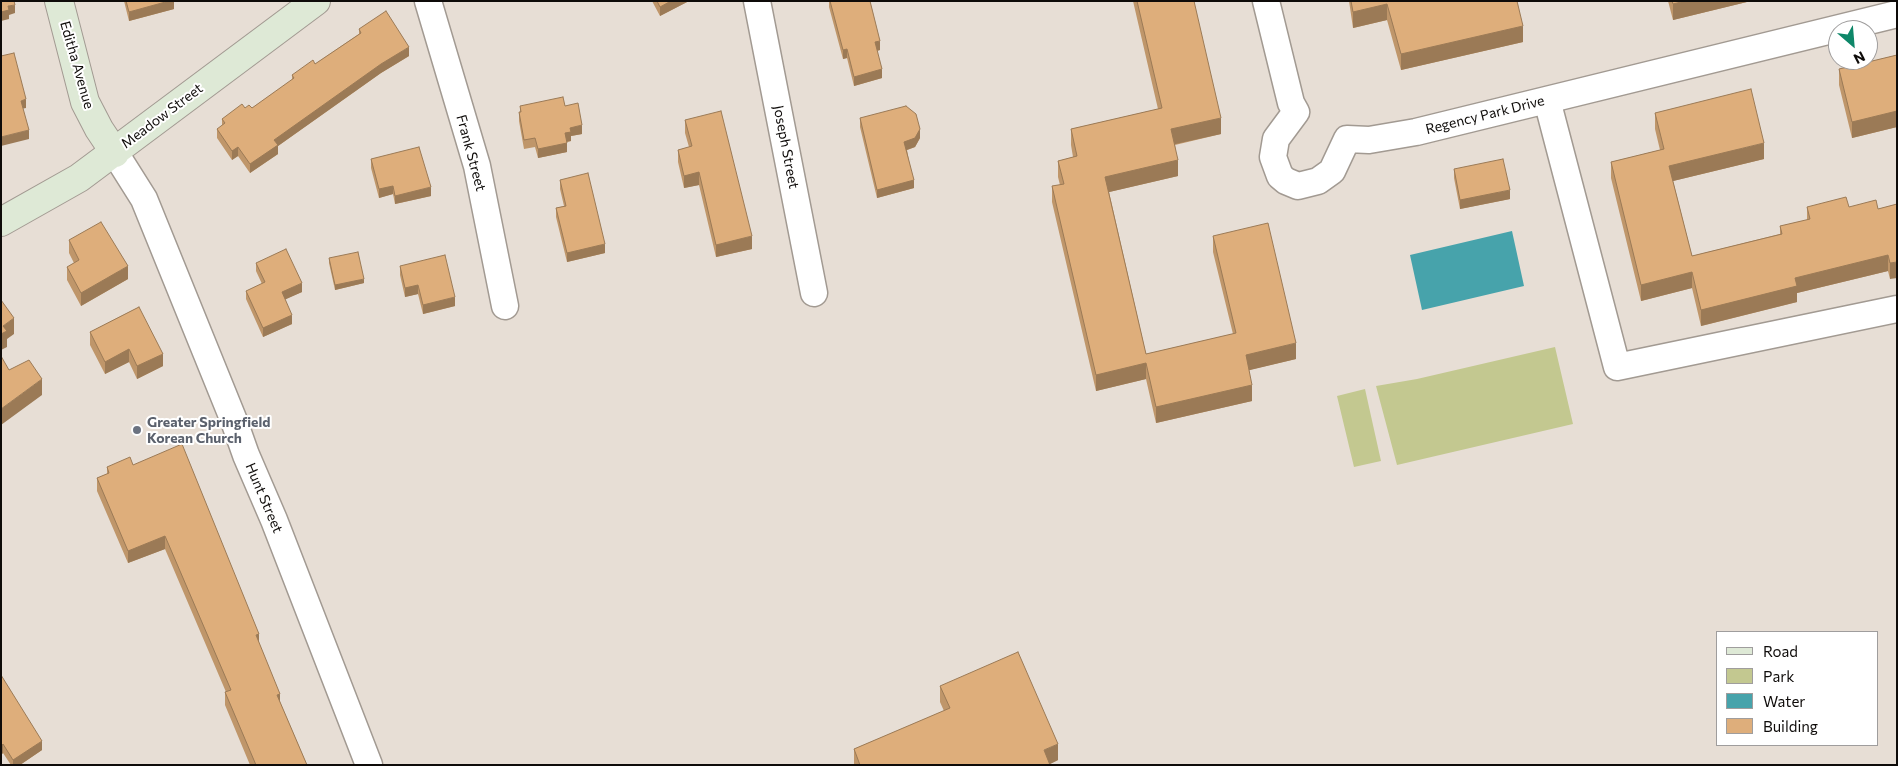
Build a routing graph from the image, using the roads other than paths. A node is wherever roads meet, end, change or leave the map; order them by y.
1 (59, 1) edge
2 (316, 1) edge
3 (428, 1) edge
4 (757, 1) edge
5 (1266, 1) edge
6 (1897, 14) edge
7 (1547, 100) junction
8 (115, 153) junction
9 (1, 222) edge
10 (814, 293) dead end
11 (505, 306) dead end
12 (1897, 309) edge
13 (369, 765) edge

1 - 8 street, Editha Avenue
2 - 8 street, Meadow Street
3 - 11 street, Frank Street
4 - 10 street, Joseph Street
5 - 7 street, Regency Park Drive
6 - 7 street, Regency Park Drive
7 - 12 street
8 - 9 street, Meadow Street
8 - 13 street, Hunt Street

